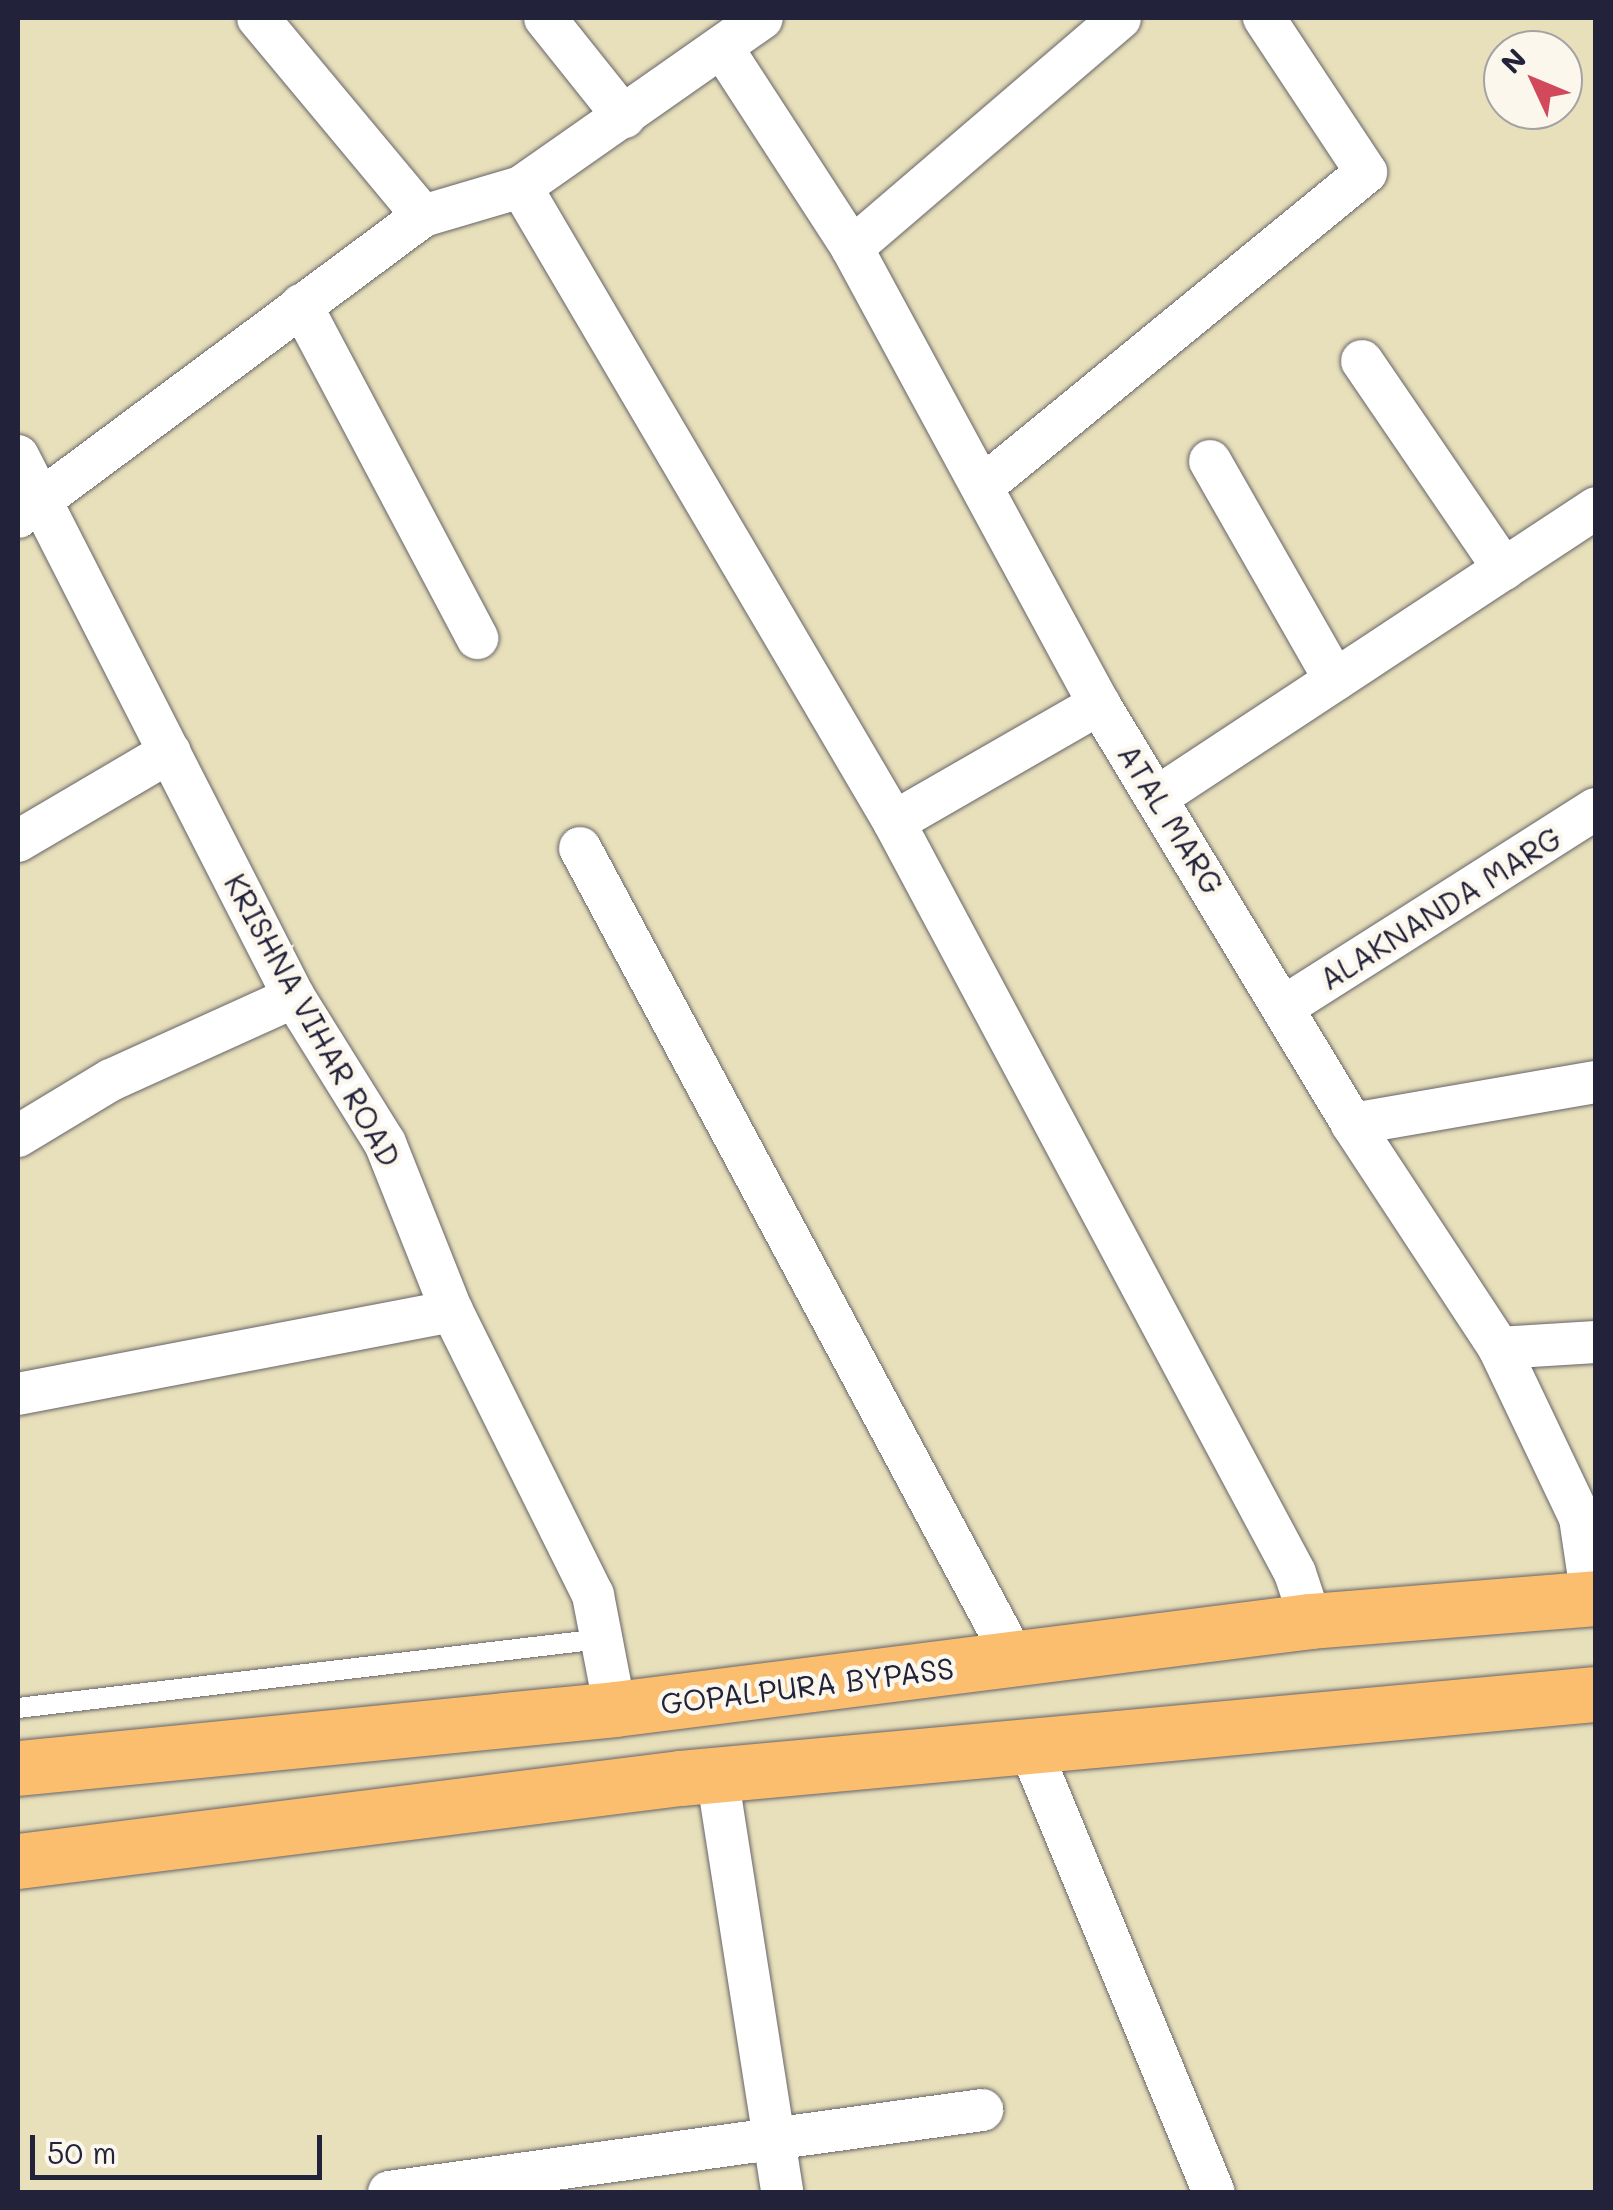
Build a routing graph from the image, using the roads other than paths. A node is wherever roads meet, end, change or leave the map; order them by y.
1 (258, 18) edge
2 (545, 18) edge
3 (762, 18) edge
4 (1120, 18) edge
5 (1264, 18) edge
6 (722, 49) junction
7 (624, 117) junction
8 (520, 187) junction
9 (424, 216) junction
10 (852, 248) junction
11 (301, 305) junction
12 (1362, 361) dead end
13 (18, 456) edge
14 (1210, 462) dead end
15 (983, 486) junction
16 (1596, 508) edge
17 (30, 509) edge
18 (1504, 569) junction
19 (477, 638) dead end
20 (1335, 680) junction
21 (1098, 704) junction
22 (170, 752) junction
23 (1159, 796) junction
24 (1596, 809) edge
25 (894, 822) junction
26 (18, 841) edge
27 (580, 848) dead end
28 (294, 997) junction
29 (1285, 1006) junction
30 (1596, 1082) edge
31 (1352, 1124) junction
32 (18, 1136) edge
33 (452, 1311) junction
34 (1596, 1342) edge
35 (1499, 1348) junction
36 (18, 1394) edge
37 (1594, 1598) edge
38 (1311, 1620) junction
39 (601, 1639) junction
40 (1014, 1658) junction
41 (1596, 1694) edge
42 (18, 1708) edge
43 (615, 1710) junction
44 (1031, 1751) junction
45 (18, 1768) edge
46 (717, 1775) junction
47 (18, 1861) edge
48 (982, 2110) dead end
49 (770, 2143) junction
50 (389, 2192) edge
51 (782, 2192) edge
52 (1214, 2192) edge

1 - 9 street
2 - 7 street
3 - 6 street
4 - 10 street
5 - 15 street
6 - 7 street
6 - 10 street, ATAL MARG
7 - 8 street
8 - 9 street
8 - 25 street
9 - 11 street
10 - 15 street, ATAL MARG
11 - 17 street
11 - 19 street
12 - 18 street
13 - 17 street, KRISHNA VIHAR ROAD
14 - 20 street
15 - 21 street, ATAL MARG
16 - 18 street
17 - 22 street, KRISHNA VIHAR ROAD
18 - 20 street
20 - 23 street
21 - 23 street, ATAL MARG
21 - 25 street
22 - 26 street
22 - 28 street, KRISHNA VIHAR ROAD
23 - 29 street, ATAL MARG
24 - 29 street, ALAKNANDA MARG
25 - 38 street
27 - 40 street
28 - 32 street
28 - 33 street, KRISHNA VIHAR ROAD
29 - 31 street, ATAL MARG
30 - 31 street
31 - 35 street, ATAL MARG
33 - 36 street
33 - 39 street, KRISHNA VIHAR ROAD
34 - 35 street
35 - 37 street, ATAL MARG
37 - 38 main road, GOPALPURA BYPASS
38 - 40 main road, GOPALPURA BYPASS
39 - 42 lane
39 - 43 street, KRISHNA VIHAR ROAD
40 - 43 main road, GOPALPURA BYPASS
41 - 44 main road
43 - 45 main road, GOPALPURA BYPASS
44 - 46 main road
44 - 52 street
46 - 47 main road
46 - 49 street
48 - 49 street
49 - 50 street
49 - 51 street

